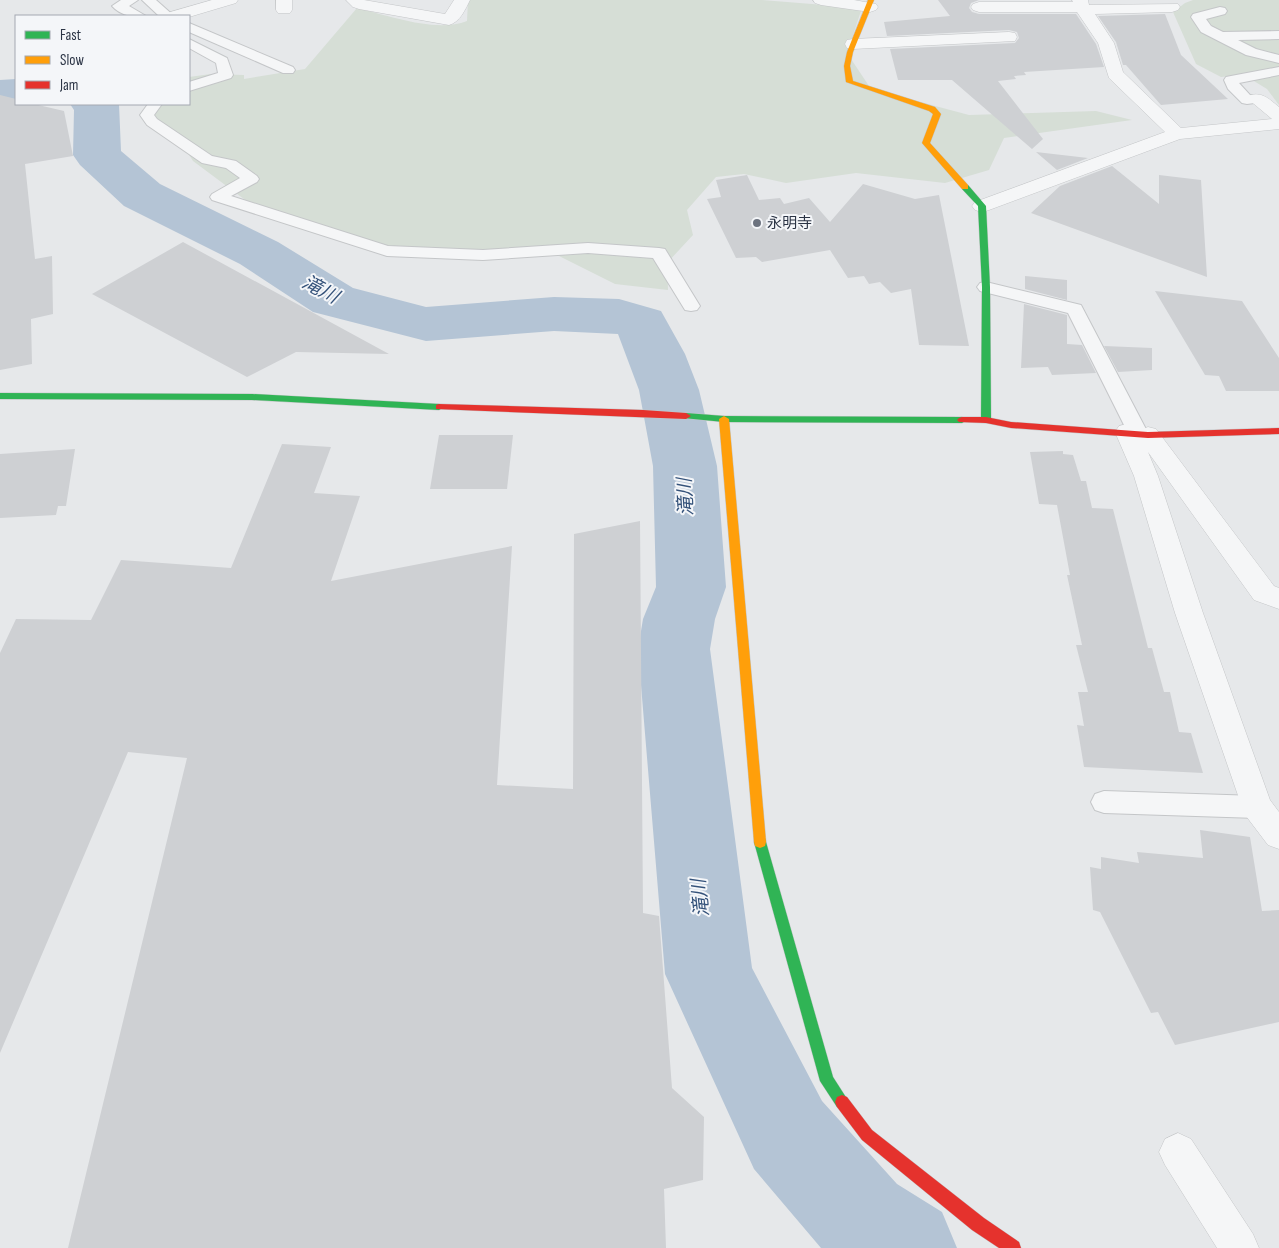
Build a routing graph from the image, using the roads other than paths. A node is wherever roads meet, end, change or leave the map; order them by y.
1 (132, 0) edge
2 (148, 0) edge
3 (230, 0) edge
4 (354, 0) edge
5 (462, 0) edge
6 (821, 0) edge
7 (871, 3) edge
8 (1082, 6) edge
9 (979, 7) dead end
10 (1172, 7) dead end
11 (1220, 11) dead end
12 (137, 15) edge
13 (166, 15) edge
14 (177, 15) edge
15 (190, 27) edge
16 (1279, 35) edge
17 (1223, 36) junction
18 (1009, 37) dead end
19 (190, 44) edge
20 (853, 44) junction
21 (1279, 60) edge
22 (288, 70) dead end
23 (1279, 70) edge
24 (190, 87) edge
25 (1257, 99) joint
26 (154, 105) edge
27 (1279, 116) edge
28 (1279, 124) edge
29 (1178, 134) junction
30 (982, 206) junction
31 (986, 287) junction
32 (691, 306) dead end
33 (0, 396) edge
34 (724, 419) junction
35 (986, 420) junction
36 (1279, 431) edge
37 (1138, 434) junction
38 (1279, 599) edge
39 (1104, 802) dead end
40 (1257, 807) junction
41 (1279, 835) edge
42 (1178, 1152) dead end
43 (1013, 1248) edge
44 (1239, 1248) edge

1 - 12 lane
2 - 13 lane
3 - 14 street
4 - 5 street
6 - 7 street
7 - 20 street
8 - 9 street
8 - 10 street
8 - 29 street
11 - 17 lane
15 - 22 lane
16 - 17 lane
17 - 21 lane
18 - 20 street
19 - 24 lane
20 - 30 street
23 - 25 lane
25 - 27 street
26 - 32 lane
28 - 29 street
29 - 30 street
30 - 31 street
31 - 35 street
31 - 37 lane
33 - 34 street
34 - 35 street
34 - 43 street
35 - 37 street
36 - 37 street
37 - 38 street
37 - 40 street
39 - 40 lane
40 - 41 street
42 - 44 street

